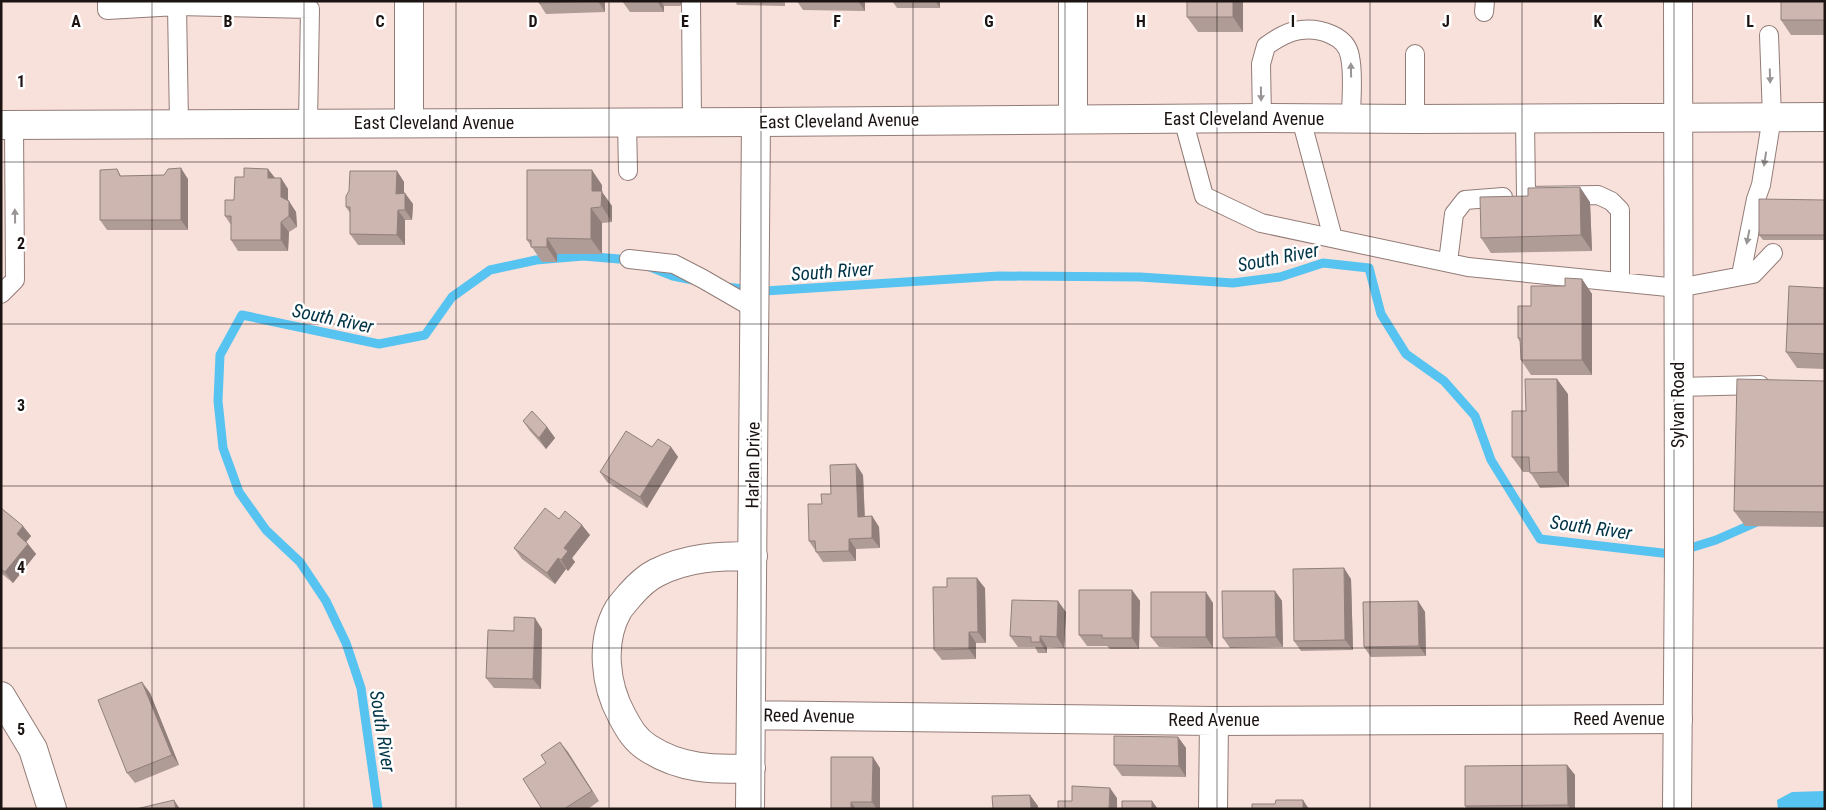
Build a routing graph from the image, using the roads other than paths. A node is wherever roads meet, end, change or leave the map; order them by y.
1 (107, 1) edge
2 (409, 1) edge
3 (691, 1) edge
4 (1073, 1) edge
5 (1678, 1) edge
6 (177, 6) junction
7 (1769, 35) dead end
8 (1415, 54) dead end
9 (1825, 117) edge
10 (1262, 118) junction
11 (1351, 118) junction
12 (1772, 118) junction
13 (1073, 119) junction
14 (1183, 119) junction
15 (1301, 119) junction
16 (1416, 119) junction
17 (1524, 119) junction
18 (1678, 119) junction
19 (409, 122) junction
20 (627, 122) junction
21 (692, 122) junction
22 (756, 122) junction
23 (308, 123) junction
24 (179, 124) junction
25 (8, 125) edge
26 (628, 171) dead end
27 (1526, 196) junction
28 (1333, 238) junction
29 (1773, 253) dead end
30 (629, 258) dead end
31 (1448, 262) junction
32 (1741, 276) junction
33 (1620, 282) junction
34 (1678, 288) junction
35 (1, 294) edge
36 (755, 309) junction
37 (1776, 385) edge
38 (1678, 387) junction
39 (752, 556) junction
40 (1, 696) edge
41 (751, 715) junction
42 (1678, 719) junction
43 (1214, 721) junction
44 (751, 768) junction
45 (52, 809) edge
46 (750, 809) edge
47 (1214, 809) edge
48 (1677, 809) edge

1 - 6 lane
2 - 19 main road
3 - 21 lane
4 - 13 main road
5 - 18 main road, Sylvan Road
6 - 23 lane
6 - 24 lane
7 -> 12 lane
8 - 16 lane
9 - 12 main road, East Cleveland Avenue
11 -> 10 lane
10 - 14 main road, East Cleveland Avenue
10 - 15 main road, East Cleveland Avenue
11 - 15 main road, East Cleveland Avenue
11 - 16 main road, East Cleveland Avenue
12 - 18 main road, East Cleveland Avenue
12 -> 32 lane
13 - 14 main road, East Cleveland Avenue
13 - 22 main road, East Cleveland Avenue
14 - 28 lane
15 - 28 lane
16 - 17 main road, East Cleveland Avenue
17 - 18 main road, East Cleveland Avenue
17 - 27 lane
18 - 34 main road, Sylvan Road
19 - 20 main road, East Cleveland Avenue
19 - 23 main road, East Cleveland Avenue
20 - 21 main road, East Cleveland Avenue
20 - 26 lane
21 - 22 main road, East Cleveland Avenue
22 - 36 main road, Harlan Drive
23 - 24 main road, East Cleveland Avenue
24 - 25 main road, East Cleveland Avenue
35 -> 25 lane
27 - 31 lane
27 - 33 lane
28 - 31 lane
29 - 32 lane
30 - 36 lane
31 - 33 lane
32 - 34 lane
33 - 34 lane
34 - 38 main road, Sylvan Road
36 - 39 main road, Harlan Drive
37 - 38 lane
38 - 42 main road, Sylvan Road
39 - 41 main road, Harlan Drive
39 - 44 main road
40 - 45 main road
41 - 43 main road, Reed Avenue
41 - 44 main road, Harlan Drive
42 - 43 main road, Reed Avenue
42 - 48 main road, Sylvan Road
43 - 47 main road
44 - 46 main road, Harlan Drive

